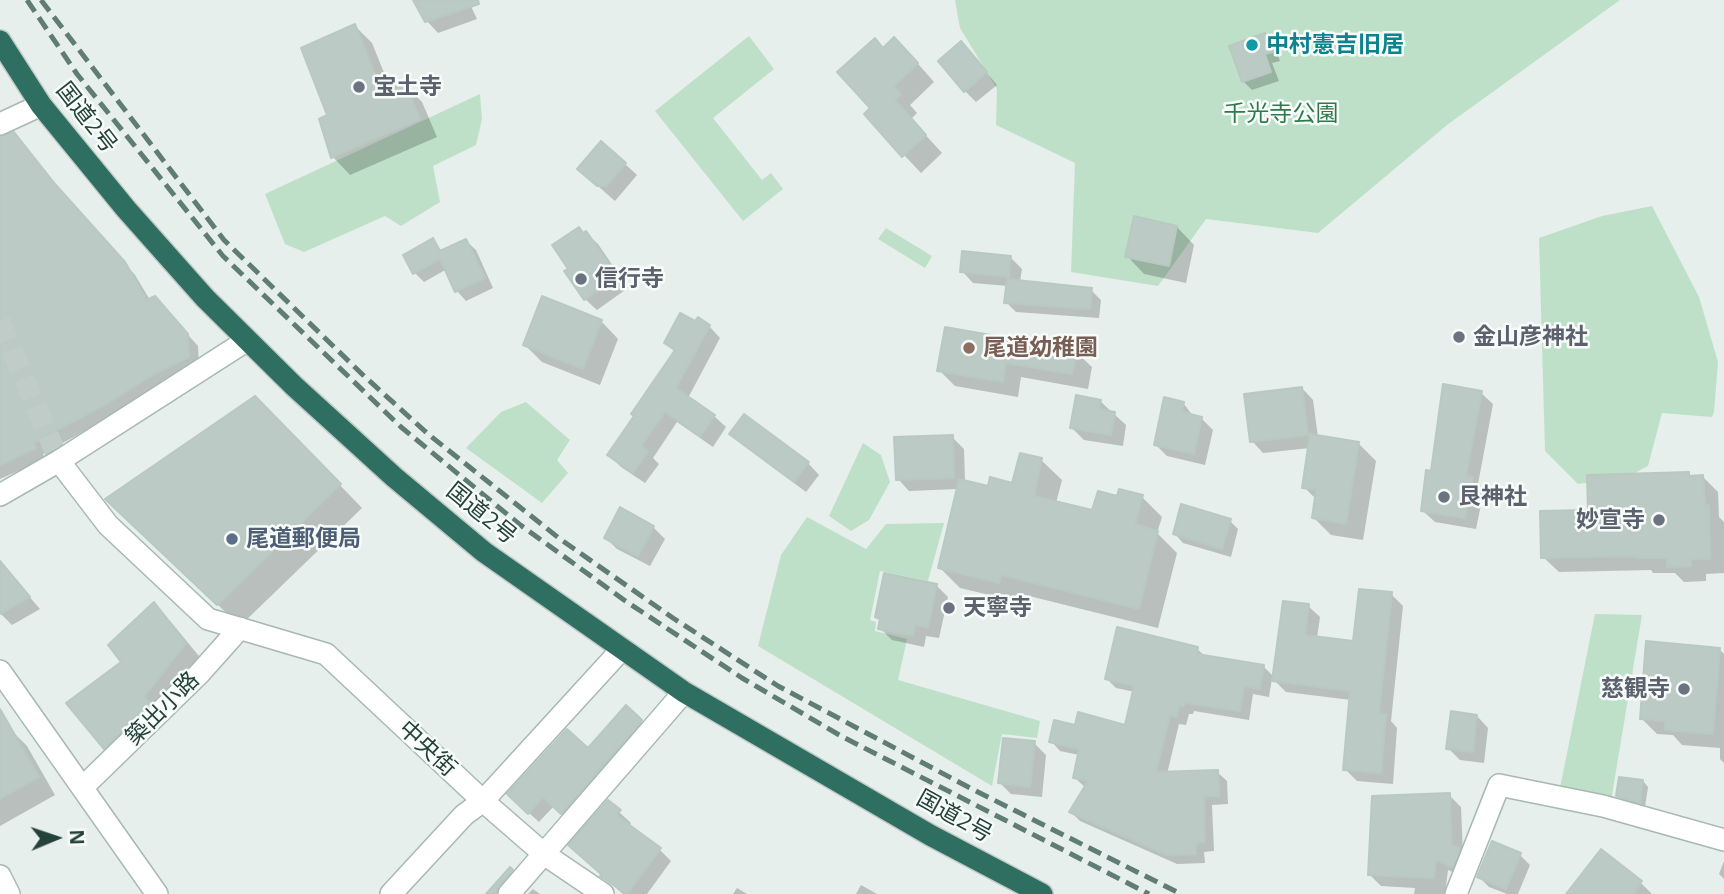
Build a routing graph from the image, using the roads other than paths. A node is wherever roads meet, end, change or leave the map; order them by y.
1 (0, 41) edge
2 (41, 105) junction
3 (0, 124) edge
4 (246, 341) junction
5 (59, 460) junction
6 (0, 495) edge
7 (240, 628) junction
8 (621, 649) junction
9 (0, 671) edge
10 (684, 692) junction
11 (83, 787) junction
12 (483, 801) junction
13 (1724, 840) edge
14 (544, 854) junction
15 (0, 876) edge
16 (1031, 892) edge
17 (9, 894) edge
18 (157, 894) edge
19 (391, 894) edge
20 (509, 894) edge
21 (603, 894) edge
22 (1456, 894) edge

1 - 2 highway, 国道2号
2 - 3 street
2 - 4 highway, 国道2号
4 - 5 street
4 - 8 highway, 国道2号
5 - 6 street
5 - 7 street, 中央街
7 - 11 street, 築出小路
7 - 12 street, 中央街
8 - 10 highway, 国道2号
8 - 12 street
9 - 11 street
10 - 14 street
10 - 16 highway, 国道2号
11 - 18 street
12 - 14 street, 中央街
12 - 19 street
13 - 22 street
14 - 20 street
14 - 21 street, 中央街
15 - 17 street

